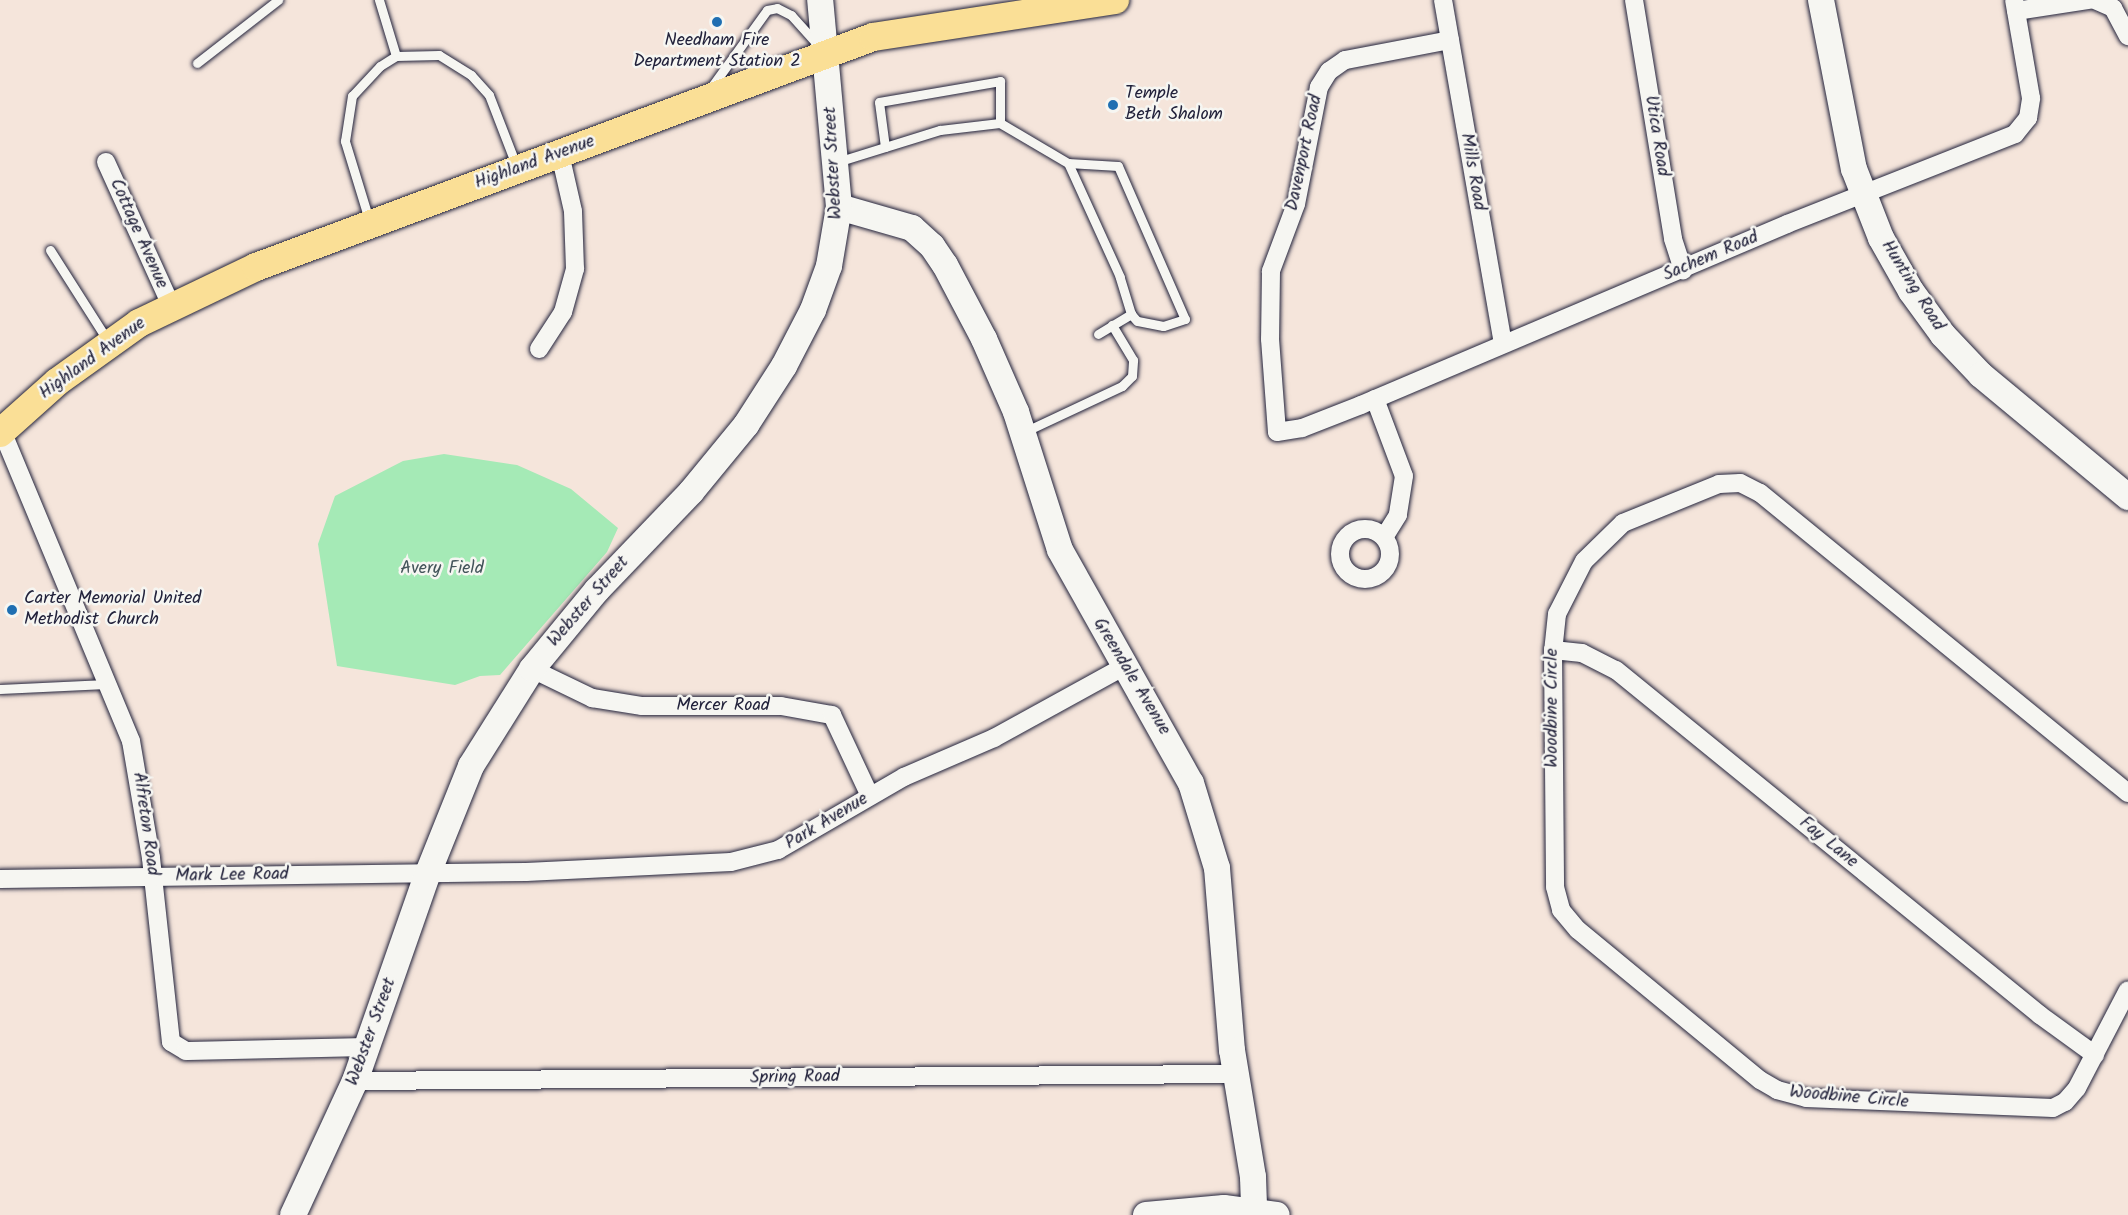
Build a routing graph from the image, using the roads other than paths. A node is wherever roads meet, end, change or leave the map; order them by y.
1 (278, 0) edge
2 (379, 0) edge
3 (820, 0) edge
4 (1115, 0) edge
5 (1443, 0) edge
6 (1634, 0) edge
7 (1821, 0) edge
8 (2089, 0) edge
9 (2095, 0) edge
10 (1072, 3) edge
11 (2015, 6) edge
12 (2128, 36) edge
13 (1450, 40) junction
14 (826, 55) junction
15 (396, 56) junction
16 (197, 63) dead end
17 (702, 100) junction
18 (1000, 123) junction
19 (885, 147) junction
20 (560, 154) junction
21 (106, 162) dead end
22 (837, 162) junction
23 (1068, 163) junction
24 (517, 170) junction
25 (1863, 195) junction
26 (839, 207) junction
27 (370, 223) junction
28 (50, 250) dead end
29 (1683, 270) junction
30 (171, 305) junction
31 (1131, 314) junction
32 (1112, 326) junction
33 (1098, 334) dead end
34 (110, 343) junction
35 (1503, 343) junction
36 (539, 349) dead end
37 (1375, 399) junction
38 (1, 432) edge
39 (1277, 432) joint
40 (1022, 433) junction
41 (2128, 497) edge
42 (1384, 537) dead end
43 (1552, 650) junction
44 (1125, 666) junction
45 (532, 669) junction
46 (106, 684) junction
47 (0, 689) edge
48 (2128, 793) edge
49 (870, 796) junction
50 (428, 873) junction
51 (153, 877) junction
52 (0, 879) edge
53 (2128, 990) edge
54 (368, 1047) junction
55 (2095, 1055) junction
56 (1234, 1074) junction
57 (355, 1081) junction
58 (1265, 1213) edge
59 (293, 1215) edge
60 (1150, 1215) edge

1 - 16 lane
2 - 15 lane
3 - 14 street, Webster Street
4 - 10 main road, Highland Avenue
5 - 13 street, Mills Road
6 - 29 street, Utica Road
7 - 25 street, Hunting Road
8 - 11 street
9 - 12 street
10 - 14 main road, Highland Avenue
11 - 25 street, Sachem Road
13 - 35 street, Mills Road
13 - 39 street, Davenport Road
14 - 17 main road, Highland Avenue
14 - 17 lane
14 - 22 street, Webster Street
15 - 24 lane
15 - 27 lane
17 - 20 main road, Highland Avenue
18 - 19 lane
18 - 19 lane
18 - 23 lane
19 - 22 lane
20 - 24 main road, Highland Avenue
20 - 36 street
21 - 30 street, Cottage Avenue
22 - 26 street, Webster Street
23 - 31 lane
23 - 31 lane
24 - 27 main road, Highland Avenue
25 - 29 street, Sachem Road
25 - 41 street, Hunting Road
26 - 40 street, Greendale Avenue
26 - 45 street, Webster Street
27 - 30 main road, Highland Avenue
28 - 34 lane
29 - 35 street, Sachem Road
30 - 34 main road, Highland Avenue
31 - 32 lane
32 - 33 lane
32 - 40 lane
34 - 38 main road, Highland Avenue
35 - 37 street, Sachem Road
37 - 39 street, Sachem Road
37 - 42 street
38 - 46 street, Alfreton Road
40 - 44 street, Greendale Avenue
43 - 48 street, Woodbine Circle
43 - 55 street, Fay Lane
43 - 55 street, Woodbine Circle
44 - 49 street, Park Avenue
44 - 56 street, Greendale Avenue
45 - 49 street, Mercer Road
45 - 50 street, Webster Street
46 - 47 lane
46 - 51 street, Alfreton Road
49 - 50 street, Park Avenue
50 - 51 street, Mark Lee Road
50 - 54 street, Webster Street
51 - 52 street, Mark Lee Road
51 - 54 street, Alfreton Road
53 - 55 street, Woodbine Circle
54 - 57 street, Webster Street
56 - 57 street, Spring Road
56 - 58 street, Greendale Avenue
57 - 59 street, Webster Street
58 - 60 street

